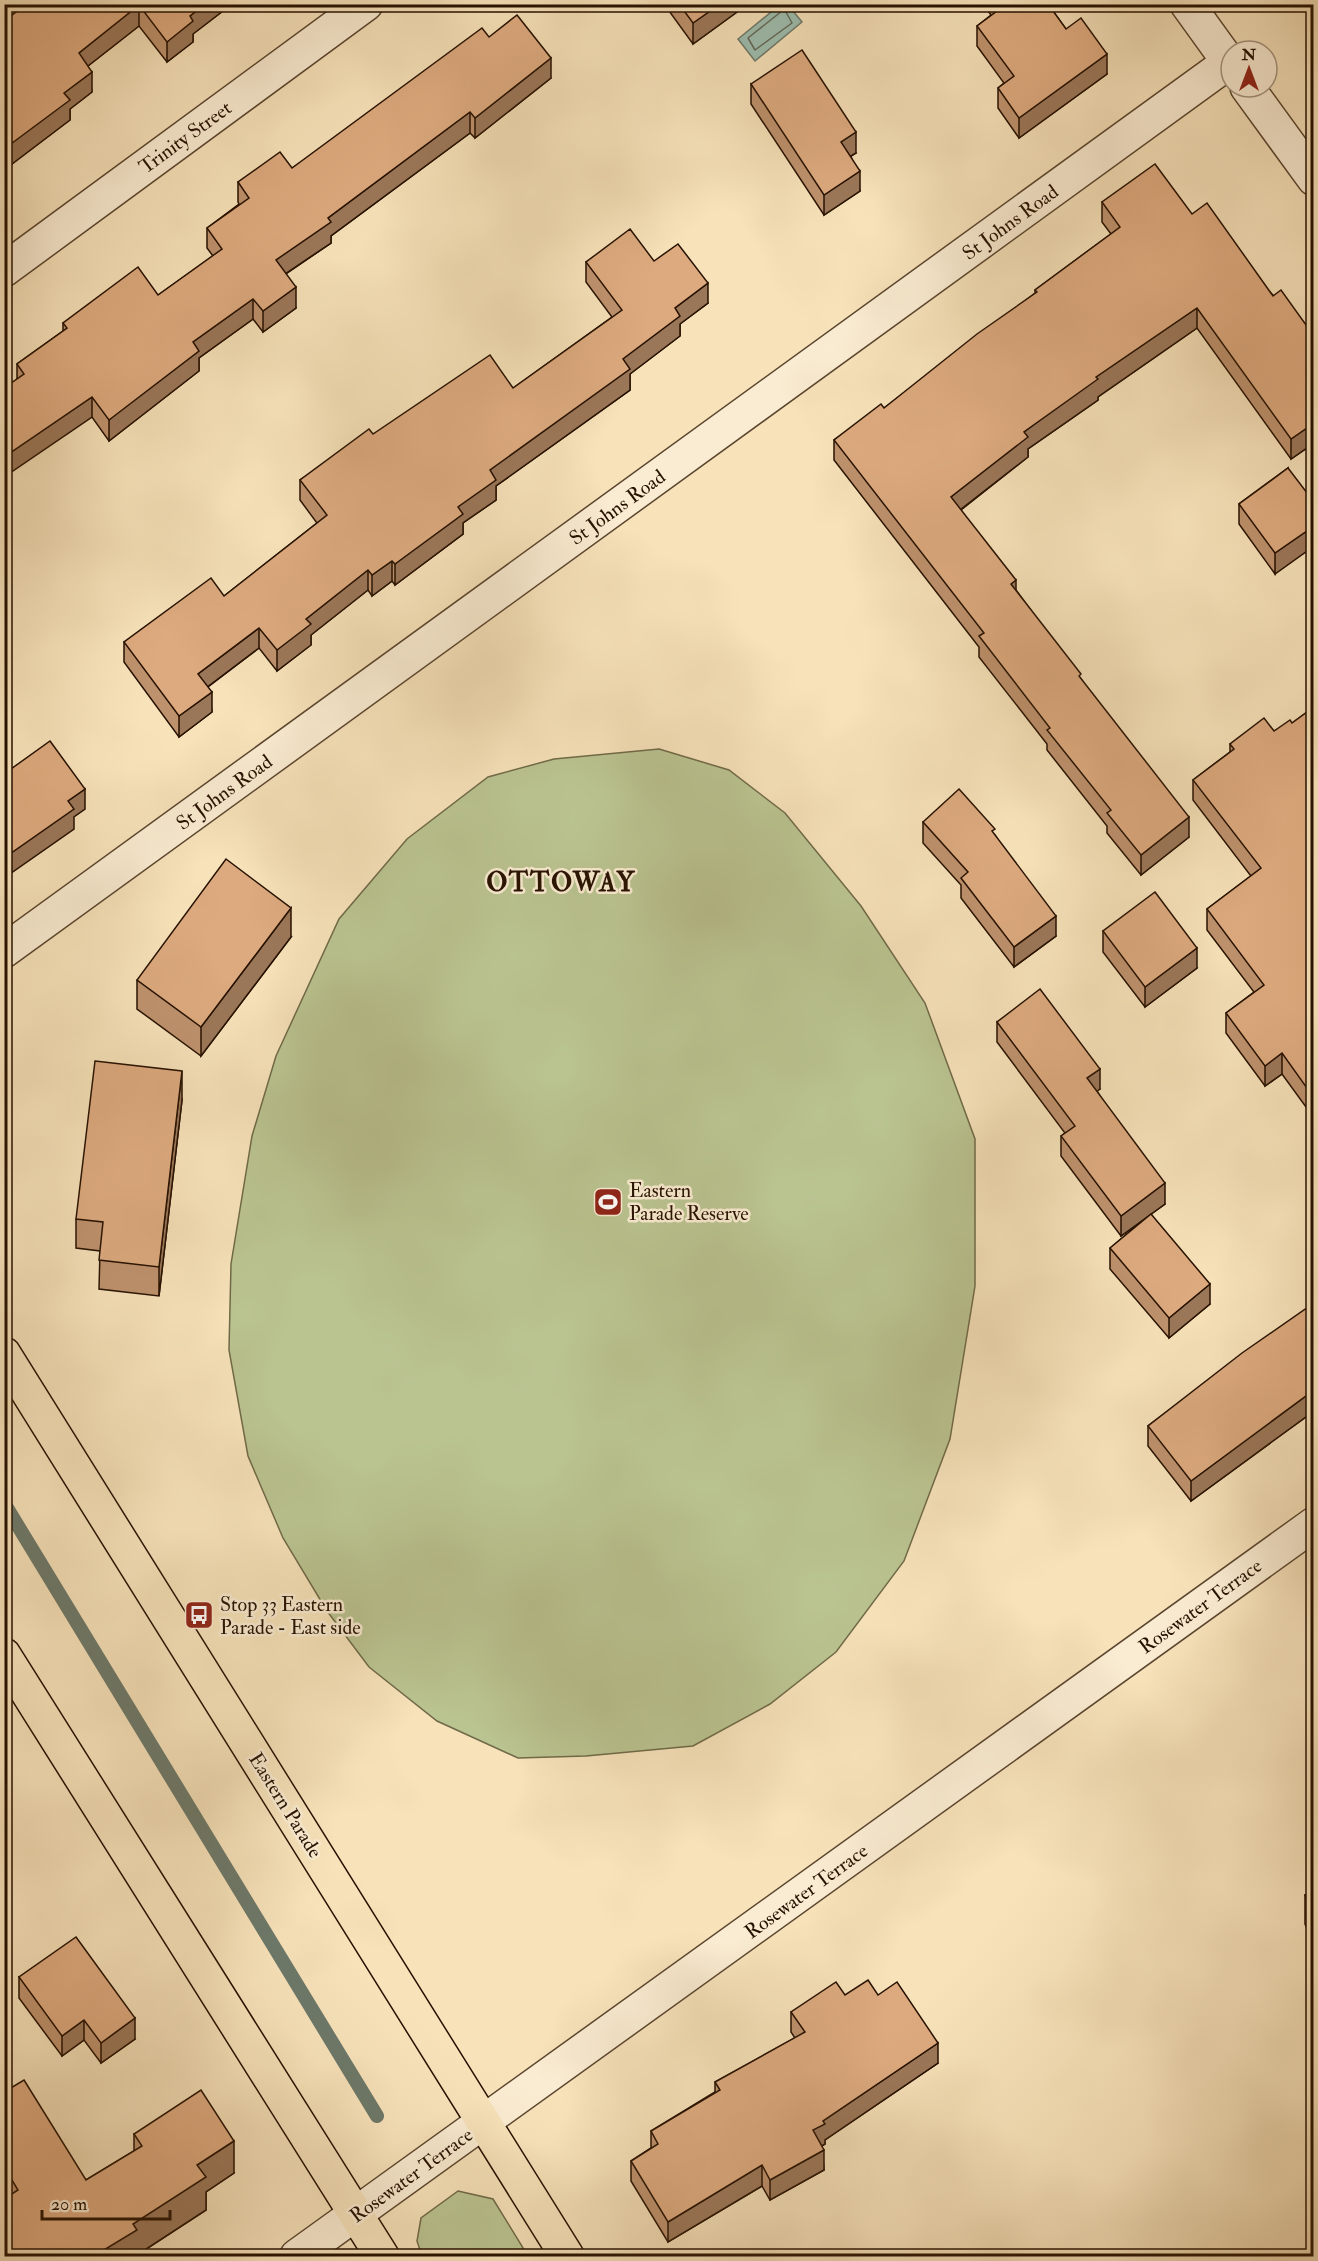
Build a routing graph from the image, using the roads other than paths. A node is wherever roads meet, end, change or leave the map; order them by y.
1 (366, 4) edge
2 (1187, 4) edge
3 (1219, 48) edge
4 (1219, 83) edge
5 (1256, 99) edge
6 (1314, 179) edge
7 (4, 270) edge
8 (4, 951) edge
9 (4, 1354) edge
10 (1314, 1524) edge
11 (4, 1655) edge
12 (484, 2122) junction
13 (356, 2215) junction
14 (297, 2256) edge
15 (382, 2256) edge
16 (567, 2256) edge

1 - 7 street, Trinity Street
2 - 3 street
4 - 8 street, St Johns Road
5 - 6 street
9 - 12 main road, Eastern Parade
10 - 12 street, Rosewater Terrace
11 - 13 main road
12 - 13 street, Rosewater Terrace
12 - 16 main road, Eastern Parade
13 - 14 street, Rosewater Terrace
13 - 15 main road

